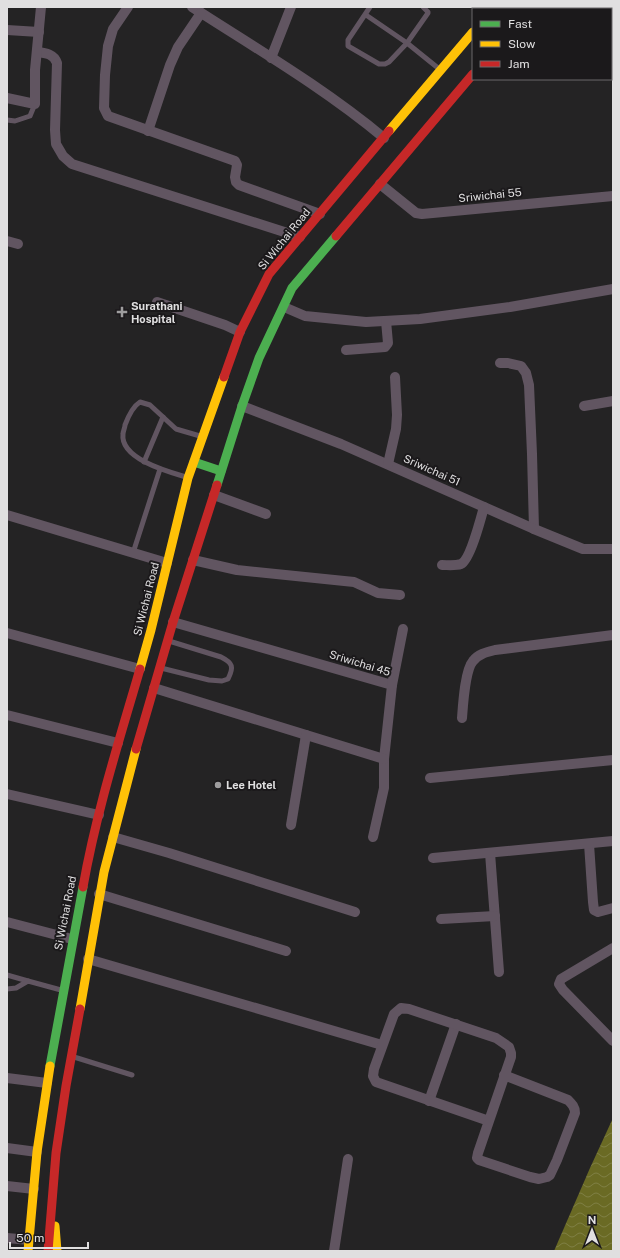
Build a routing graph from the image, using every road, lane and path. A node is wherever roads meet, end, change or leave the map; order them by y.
1 (41, 7) edge
2 (128, 7) edge
3 (192, 7) edge
4 (291, 7) edge
5 (370, 7) edge
6 (423, 7) edge
7 (201, 13) junction
8 (366, 15) junction
9 (7, 30) edge
10 (39, 32) junction
11 (472, 33) edge
12 (407, 43) junction
13 (37, 52) junction
14 (271, 58) junction
15 (440, 70) junction
16 (472, 75) edge
17 (7, 98) edge
18 (35, 104) junction
19 (7, 120) edge
20 (148, 131) junction
21 (384, 138) junction
22 (380, 184) junction
23 (613, 196) edge
24 (320, 214) junction
25 (300, 237) junction
26 (7, 241) edge
27 (18, 244) dead end
28 (613, 289) edge
29 (157, 302) dead end
30 (284, 307) junction
31 (386, 321) junction
32 (240, 332) junction
33 (346, 350) dead end
34 (500, 363) dead end
35 (395, 377) dead end
36 (613, 401) edge
37 (242, 406) junction
38 (584, 406) dead end
39 (163, 417) junction
40 (202, 437) junction
41 (144, 462) junction
42 (194, 462) junction
43 (388, 464) junction
44 (160, 469) junction
45 (222, 471) junction
46 (188, 478) junction
47 (214, 495) junction
48 (484, 507) junction
49 (266, 514) dead end
50 (7, 515) edge
51 (534, 529) junction
52 (613, 549) edge
53 (133, 553) junction
54 (193, 560) junction
55 (168, 563) junction
56 (442, 565) dead end
57 (400, 595) dead end
58 (173, 622) junction
59 (403, 629) dead end
60 (7, 634) edge
61 (613, 635) edge
62 (168, 640) junction
63 (160, 667) junction
64 (140, 669) junction
65 (392, 685) junction
66 (154, 688) junction
67 (7, 715) edge
68 (462, 718) dead end
69 (306, 735) junction
70 (118, 743) junction
71 (384, 758) junction
72 (613, 760) edge
73 (430, 778) dead end
74 (7, 794) edge
75 (99, 815) junction
76 (290, 824) dead end
77 (113, 837) junction
78 (373, 837) dead end
79 (613, 841) edge
80 (589, 844) junction
81 (490, 853) junction
82 (433, 858) dead end
83 (99, 894) junction
84 (613, 908) edge
85 (355, 912) dead end
86 (495, 916) junction
87 (441, 919) dead end
88 (7, 922) edge
89 (72, 939) junction
90 (613, 948) edge
91 (286, 951) dead end
92 (88, 959) junction
93 (499, 972) dead end
94 (7, 975) edge
95 (28, 981) junction
96 (7, 989) edge
97 (63, 991) junction
98 (456, 1024) junction
99 (613, 1041) edge
100 (382, 1045) junction
101 (71, 1056) junction
102 (132, 1075) dead end
103 (504, 1075) junction
104 (7, 1078) edge
105 (56, 1085) junction
106 (429, 1101) junction
107 (489, 1121) junction
108 (7, 1148) edge
109 (37, 1152) junction
110 (348, 1159) dead end
111 (7, 1186) edge
112 (34, 1189) junction
113 (53, 1192) junction
114 (7, 1238) edge
115 (30, 1240) junction
116 (28, 1251) edge
117 (48, 1251) edge
118 (57, 1251) edge
119 (334, 1251) edge

1 - 10 street
2 - 20 street
3 - 7 street
4 - 14 street
5 - 8 lane
6 - 12 lane
7 - 14 street
7 - 20 street
8 - 12 lane
8 - 12 lane
9 - 10 street
10 - 13 street
11 - 15 main road, Si Wichai Road
12 - 15 lane
13 - 18 street
13 - 25 street
14 - 21 street
15 - 21 main road, Si Wichai Road
16 - 22 main road, Si Wichai Road
17 - 18 street
18 - 19 lane
20 - 24 street
21 - 24 main road, Si Wichai Road
22 - 23 street, Sriwichai 55
22 - 30 main road, Si Wichai Road
24 - 25 main road, Si Wichai Road
25 - 32 main road, Si Wichai Road
26 - 27 street
28 - 31 street
29 - 32 street
30 - 31 street
30 - 37 main road, Si Wichai Road
31 - 33 street
32 - 40 main road, Si Wichai Road
34 - 51 street
35 - 43 street
36 - 38 street
37 - 43 street, Sriwichai 51
37 - 45 main road, Si Wichai Road
39 - 40 lane
39 - 41 lane
39 - 41 lane
40 - 42 main road, Si Wichai Road
41 - 44 lane
42 - 45 main road
42 - 46 main road, Si Wichai Road
43 - 48 street, Sriwichai 51
44 - 46 lane
44 - 53 lane
45 - 47 main road, Si Wichai Road
46 - 55 main road, Si Wichai Road
47 - 49 street
47 - 54 main road, Si Wichai Road
48 - 51 street, Sriwichai 51
48 - 56 street
50 - 53 street
51 - 52 street, Sriwichai 51
53 - 55 street
54 - 57 street
54 - 58 main road, Si Wichai Road
55 - 64 main road, Si Wichai Road
58 - 62 main road, Si Wichai Road
58 - 65 street, Sriwichai 45
59 - 65 street
60 - 64 street
61 - 68 street
62 - 63 main road, Si Wichai Road
62 - 63 lane
63 - 66 main road, Si Wichai Road
64 - 70 main road, Si Wichai Road
65 - 71 street, Sriwichai 45
66 - 69 street
66 - 77 main road, Si Wichai Road
67 - 70 street
69 - 71 street
69 - 76 street
70 - 75 main road, Si Wichai Road
71 - 78 street, Sriwichai 45
72 - 73 street
74 - 75 street
75 - 89 main road, Si Wichai Road
77 - 83 main road, Si Wichai Road
77 - 85 street
79 - 80 street
80 - 81 street
80 - 84 street
81 - 82 street
81 - 86 street
83 - 91 street
83 - 92 main road, Si Wichai Road
86 - 87 street
86 - 93 street
88 - 89 street
89 - 97 main road, Si Wichai Road
90 - 99 street
92 - 100 street
92 - 101 main road, Si Wichai Road
94 - 95 lane
95 - 96 lane
95 - 97 lane
97 - 105 main road, Si Wichai Road
98 - 100 street
98 - 103 street
98 - 106 street
100 - 106 street
101 - 102 lane
101 - 105 main road, Si Wichai Road
103 - 107 street
103 - 107 street
104 - 105 street
105 - 109 main road, Si Wichai Road
105 - 113 main road, Si Wichai Road
106 - 107 street
108 - 109 street
109 - 112 main road, Si Wichai Road
110 - 119 street
111 - 112 street
112 - 115 main road, Si Wichai Road
113 - 117 main road, Si Wichai Road
113 - 118 main road
114 - 115 street
115 - 116 main road, Si Wichai Road

